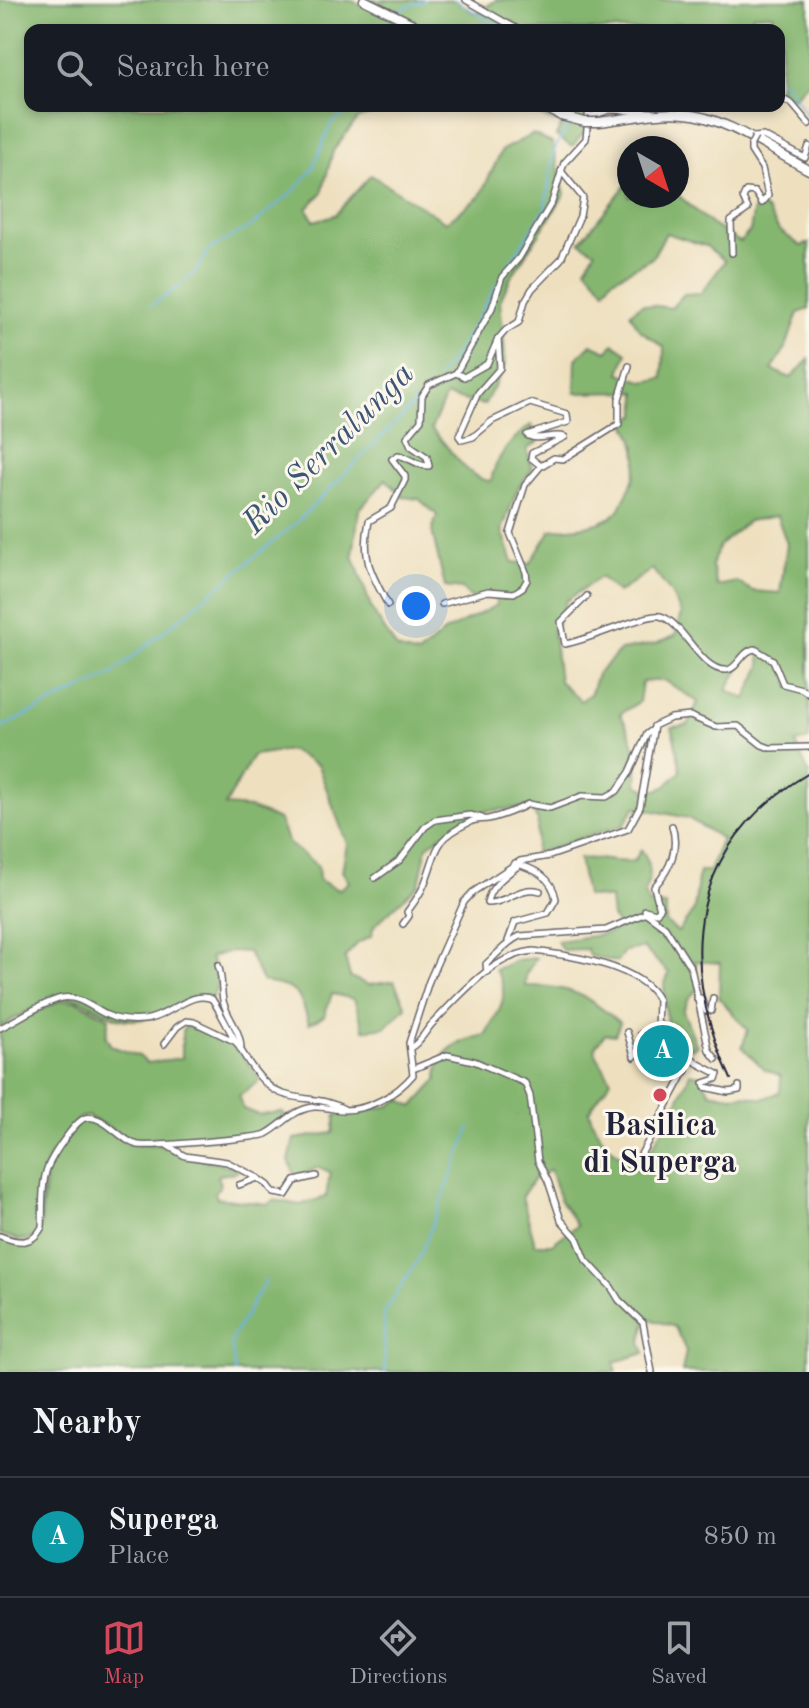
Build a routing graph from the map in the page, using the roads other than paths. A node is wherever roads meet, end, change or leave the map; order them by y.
1 (364, 0) edge
2 (466, 0) edge
3 (414, 24) edge
4 (508, 24) edge
5 (785, 100) edge
6 (553, 112) edge
7 (588, 112) edge
8 (604, 112) edge
9 (649, 112) edge
10 (655, 115) junction
11 (588, 117) junction
12 (809, 124) edge
13 (763, 136) junction
14 (809, 146) edge
15 (807, 169) edge
16 (561, 171) junction
17 (732, 253) dead end
18 (498, 339) junction
19 (629, 366) dead end
20 (456, 373) junction
21 (541, 466) junction
22 (587, 596) dead end
23 (442, 604) dead end
24 (388, 605) dead end
25 (809, 694) edge
26 (652, 731) junction
27 (809, 747) edge
28 (491, 819) junction
29 (672, 826) dead end
30 (516, 864) junction
31 (375, 878) dead end
32 (540, 891) dead end
33 (642, 913) junction
34 (403, 924) dead end
35 (507, 942) junction
36 (218, 965) dead end
37 (487, 972) junction
38 (713, 998) dead end
39 (697, 999) junction
40 (0, 1028) edge
41 (658, 1030) junction
42 (627, 1032) dead end
43 (641, 1034) dead end
44 (653, 1042) junction
45 (668, 1042) junction
46 (164, 1044) dead end
47 (239, 1045) junction
48 (410, 1048) junction
49 (716, 1059) dead end
50 (413, 1069) junction
51 (739, 1086) dead end
52 (345, 1110) junction
53 (167, 1145) junction
54 (638, 1160) dead end
55 (316, 1176) dead end
56 (258, 1178) junction
57 (239, 1185) dead end
58 (0, 1236) edge
59 (652, 1372) edge

1 - 3 main road
2 - 4 street
5 - 12 street
6 - 10 main road, bridge
7 - 11 street
8 - 11 street
9 - 10 street
10 - 15 main road
11 - 16 street
13 - 14 street
13 - 15 street
13 - 17 street, bridge
16 - 18 street
16 - 20 street
18 - 20 street
18 - 21 street
19 - 21 street
20 - 24 street
21 - 23 street
22 - 25 street
26 - 27 street
26 - 28 street
26 - 30 street
28 - 31 street
28 - 34 street
29 - 33 street
30 - 32 street
30 - 35 street
30 - 48 street
33 - 35 street
33 - 39 street
35 - 37 street
36 - 47 street
37 - 41 street
37 - 48 street
38 - 39 street
39 - 49 street
40 - 47 street
41 - 43 street
41 - 44 street
41 - 45 street
41 - 51 street
42 - 44 street
44 - 45 street
45 - 54 street
46 - 47 street
47 - 52 street
48 - 50 street
50 - 52 street
50 - 59 street
52 - 53 street
53 - 56 street
53 - 58 street
55 - 56 street
56 - 57 street

